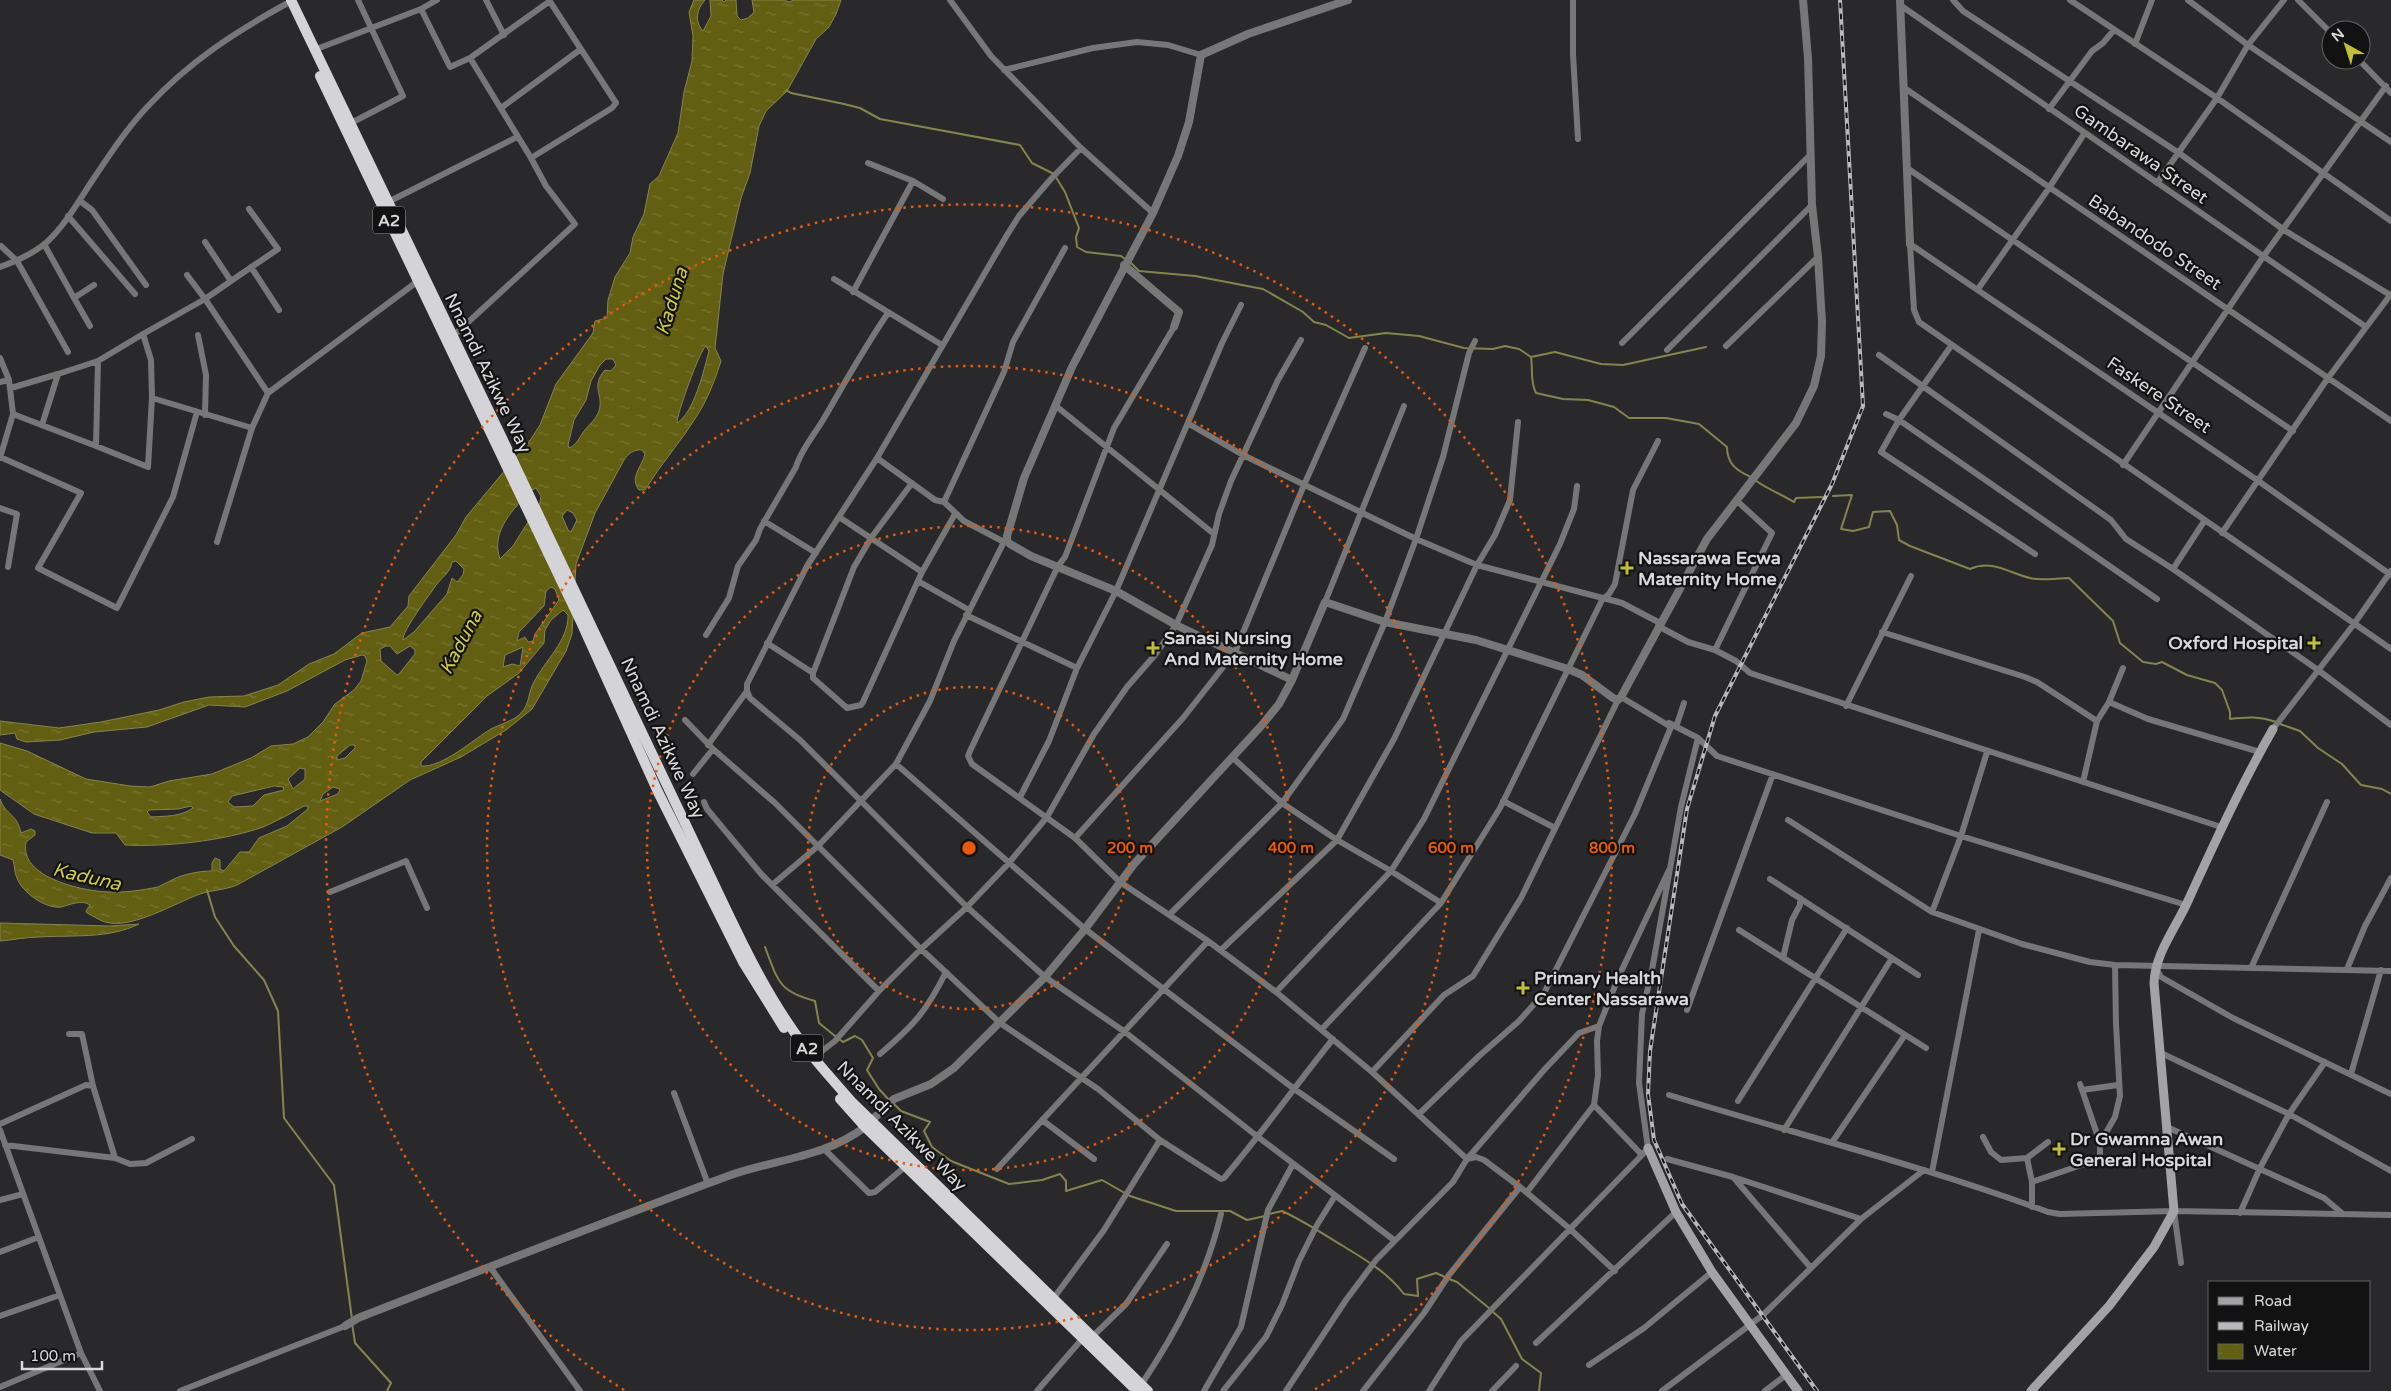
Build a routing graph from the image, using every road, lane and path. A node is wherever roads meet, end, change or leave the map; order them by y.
1 (358, 0) edge
2 (437, 0) edge
3 (486, 0) edge
4 (950, 0) edge
5 (1348, 0) edge
6 (1573, 0) edge
7 (1803, 0) edge
8 (1953, 0) edge
9 (2070, 0) edge
10 (2152, 0) edge
11 (2188, 0) edge
12 (2284, 0) edge
13 (2298, 0) edge
14 (287, 1) edge
15 (549, 1) edge
16 (1900, 3) edge
17 (421, 9) junction
18 (2321, 23) edge
19 (371, 27) junction
20 (2114, 30) junction
21 (504, 35) junction
22 (2135, 44) junction
23 (2248, 45) junction
24 (581, 49) junction
25 (314, 50) junction
26 (1202, 55) junction
27 (470, 58) junction
28 (1004, 70) junction
29 (2369, 70) edge
30 (2070, 80) junction
31 (2386, 86) junction
32 (1903, 88) junction
33 (2391, 93) edge
34 (2217, 98) junction
35 (502, 108) junction
36 (2049, 109) junction
37 (2360, 121) junction
38 (351, 123) junction
39 (2084, 134) junction
40 (517, 137) junction
41 (1578, 139) dead end
42 (2391, 142) edge
43 (1081, 148) junction
44 (2179, 153) junction
45 (1811, 154) junction
46 (531, 158) junction
47 (868, 163) dead end
48 (1907, 168) junction
49 (2322, 173) junction
50 (913, 181) junction
51 (2157, 183) junction
52 (2049, 188) junction
53 (943, 199) dead end
54 (80, 200) junction
55 (388, 202) junction
56 (1812, 205) junction
57 (249, 209) dead end
58 (1153, 213) junction
59 (68, 216) junction
60 (2391, 221) edge
61 (2284, 230) junction
62 (2012, 240) junction
63 (205, 242) dead end
64 (44, 244) junction
65 (1910, 244) junction
66 (1, 246) edge
67 (1065, 248) dead end
68 (1818, 256) junction
69 (2263, 257) junction
70 (17, 261) junction
71 (1124, 265) junction
72 (0, 267) edge
73 (251, 267) junction
74 (187, 275) dead end
75 (834, 279) dead end
76 (231, 281) junction
77 (418, 282) junction
78 (94, 285) dead end
79 (146, 285) dead end
80 (1978, 289) junction
81 (853, 292) junction
82 (135, 294) dead end
83 (2390, 294) edge
84 (74, 298) junction
85 (205, 299) junction
86 (1241, 305) dead end
87 (2228, 308) junction
88 (279, 310) dead end
89 (888, 313) junction
90 (90, 326) dead end
91 (1174, 327) joint
92 (2366, 327) junction
93 (143, 334) junction
94 (198, 335) dead end
95 (453, 336) junction
96 (1301, 340) dead end
97 (1475, 341) dead end
98 (1622, 343) dead end
99 (942, 346) junction
100 (1726, 346) dead end
101 (1951, 346) junction
102 (1366, 348) dead end
103 (1666, 350) dead end
104 (68, 352) dead end
105 (1879, 355) dead end
106 (0, 358) edge
107 (98, 361) junction
108 (2191, 362) junction
109 (58, 374) junction
110 (2328, 378) junction
111 (9, 380) junction
112 (0, 382) edge
113 (1924, 386) junction
114 (11, 388) junction
115 (268, 393) junction
116 (152, 398) junction
117 (1056, 406) junction
118 (1404, 406) dead end
119 (197, 412) junction
120 (2157, 413) junction
121 (13, 414) junction
122 (205, 414) junction
123 (1886, 414) dead end
124 (1899, 420) junction
125 (2391, 421) edge
126 (1518, 422) dead end
127 (1189, 424) junction
128 (42, 425) junction
129 (252, 428) junction
130 (2293, 431) junction
131 (4, 432) edge
132 (498, 438) junction
133 (1658, 441) dead end
134 (96, 446) junction
135 (1107, 446) junction
136 (1243, 455) junction
137 (0, 458) edge
138 (877, 458) junction
139 (2123, 465) junction
140 (2257, 480) junction
141 (912, 483) junction
142 (1304, 485) junction
143 (1577, 486) dead end
144 (1159, 492) junction
145 (1736, 500) junction
146 (944, 502) junction
147 (0, 508) edge
148 (1360, 512) junction
149 (955, 514) junction
150 (839, 517) junction
151 (2205, 520) junction
152 (764, 521) junction
153 (2222, 533) junction
154 (1214, 534) junction
155 (871, 538) junction
156 (1416, 539) junction
157 (217, 542) dead end
158 (1005, 542) junction
159 (816, 554) junction
160 (2034, 554) dead end
161 (1477, 565) junction
162 (1058, 566) junction
163 (8, 567) dead end
164 (2174, 569) junction
165 (922, 572) junction
166 (2390, 573) edge
167 (1911, 576) dead end
168 (918, 581) junction
169 (1541, 582) junction
170 (1116, 591) junction
171 (2157, 599) dead end
172 (1602, 600) junction
173 (1325, 602) junction
174 (968, 613) junction
175 (584, 620) junction
176 (1384, 622) junction
177 (1659, 624) junction
178 (2354, 624) junction
179 (1176, 625) junction
180 (1882, 632) junction
181 (1444, 634) junction
182 (706, 635) dead end
183 (1023, 642) junction
184 (767, 643) junction
185 (1509, 649) junction
186 (2391, 649) edge
187 (1715, 650) junction
188 (1235, 652) junction
189 (1077, 668) junction
190 (2123, 668) dead end
191 (1568, 669) junction
192 (2318, 670) junction
193 (813, 673) junction
194 (1292, 680) junction
195 (746, 691) junction
196 (1620, 698) junction
197 (2109, 702) junction
198 (1684, 703) dead end
199 (1846, 706) junction
200 (685, 720) dead end
201 (2097, 721) junction
202 (1672, 725) junction
203 (2391, 725) edge
204 (2273, 728) joint
205 (1698, 738) junction
206 (711, 747) junction
207 (1987, 752) junction
208 (2260, 752) junction
209 (1233, 758) junction
210 (896, 764) junction
211 (693, 774) dead end
212 (1773, 774) junction
213 (2083, 782) junction
214 (1020, 797) junction
215 (861, 799) junction
216 (1503, 801) junction
217 (704, 802) dead end
218 (2327, 802) dead end
219 (1282, 803) junction
220 (1048, 817) junction
221 (1788, 820) dead end
222 (2222, 827) junction
223 (1555, 828) junction
224 (1961, 836) junction
225 (1074, 838) junction
226 (1337, 840) junction
227 (818, 846) junction
228 (1008, 864) junction
229 (1669, 870) junction
230 (1391, 871) junction
231 (1770, 878) dead end
232 (2391, 878) edge
233 (1120, 882) junction
234 (772, 885) junction
235 (330, 892) dead end
236 (1800, 898) junction
237 (1441, 903) junction
238 (2186, 905) junction
239 (967, 907) junction
240 (427, 908) dead end
241 (1932, 912) junction
242 (1169, 915) junction
243 (1847, 928) junction
244 (1085, 929) junction
245 (1738, 930) dead end
246 (1979, 930) junction
247 (1208, 941) junction
248 (921, 948) junction
249 (1221, 950) junction
250 (1783, 958) junction
251 (1892, 958) junction
252 (2115, 965) junction
253 (2155, 966) junction
254 (2251, 968) junction
255 (2347, 969) junction
256 (2380, 970) junction
257 (2391, 971) edge
258 (946, 972) junction
259 (1918, 975) dead end
260 (1045, 977) junction
261 (1815, 979) junction
262 (1163, 987) junction
263 (879, 991) junction
264 (1276, 992) junction
265 (1861, 1008) junction
266 (1688, 1010) dead end
267 (1000, 1023) junction
268 (1599, 1026) junction
269 (1322, 1029) junction
270 (1125, 1032) junction
271 (69, 1034) dead end
272 (1905, 1035) junction
273 (1333, 1038) junction
274 (1926, 1048) dead end
275 (2159, 1052) junction
276 (880, 1054) dead end
277 (813, 1058) junction
278 (2325, 1062) junction
279 (1372, 1072) junction
280 (2351, 1074) junction
281 (1081, 1078) junction
282 (2118, 1085) junction
283 (93, 1086) junction
284 (1293, 1088) junction
285 (674, 1093) dead end
286 (2391, 1094) edge
287 (1669, 1095) dead end
288 (1738, 1101) dead end
289 (1594, 1105) junction
290 (1419, 1114) junction
291 (2289, 1114) junction
292 (1042, 1120) junction
293 (0, 1124) edge
294 (868, 1124) junction
295 (2167, 1127) junction
296 (0, 1130) edge
297 (1784, 1130) junction
298 (1258, 1137) junction
299 (1983, 1137) dead end
300 (192, 1139) dead end
301 (1160, 1140) junction
302 (1833, 1142) junction
303 (2048, 1142) dead end
304 (2100, 1142) junction
305 (5, 1145) junction
306 (825, 1150) junction
307 (1645, 1152) junction
308 (115, 1158) junction
309 (2027, 1158) junction
310 (1094, 1159) dead end
311 (1394, 1159) dead end
312 (1467, 1159) junction
313 (1666, 1159) dead end
314 (1293, 1164) junction
315 (906, 1166) junction
316 (2260, 1168) junction
317 (997, 1169) dead end
318 (1924, 1170) junction
319 (1932, 1172) junction
320 (2391, 1172) edge
321 (1733, 1177) junction
322 (2032, 1182) junction
323 (708, 1184) junction
324 (1520, 1187) junction
325 (1527, 1192) junction
326 (23, 1194) junction
327 (1336, 1196) junction
328 (0, 1200) edge
329 (2032, 1206) junction
330 (2174, 1211) junction
331 (1676, 1212) junction
332 (2240, 1213) junction
333 (1221, 1214) dead end
334 (2343, 1214) junction
335 (2391, 1214) edge
336 (1861, 1219) junction
337 (1570, 1229) junction
338 (39, 1237) junction
339 (1394, 1240) junction
340 (1167, 1244) dead end
341 (0, 1252) edge
342 (2181, 1262) dead end
343 (490, 1267) junction
344 (1811, 1268) junction
345 (1615, 1271) junction
346 (1712, 1272) junction
347 (60, 1295) junction
348 (1053, 1298) junction
349 (0, 1316) edge
350 (1750, 1325) junction
351 (345, 1326) joint
352 (1088, 1337) junction
353 (1536, 1343) dead end
354 (81, 1353) junction
355 (1589, 1364) dead end
356 (1516, 1366) dead end
357 (1786, 1375) junction
358 (0, 1387) edge
359 (1142, 1389) edge
360 (100, 1391) edge
361 (180, 1391) edge
362 (580, 1391) edge
363 (1037, 1391) edge
364 (1204, 1391) edge
365 (1223, 1391) edge
366 (1286, 1391) edge
367 (1362, 1391) edge
368 (1429, 1391) edge
369 (1492, 1391) edge
370 (1662, 1391) edge
371 (1765, 1391) edge
372 (1798, 1391) edge
373 (2031, 1391) edge

1 - 19 street
2 - 17 street
3 - 21 street
4 - 28 street
5 - 26 street
6 - 41 street
7 - 45 street
8 - 30 street
9 - 20 street
10 - 22 street
11 - 23 street
12 - 23 street
13 - 18 street
14 - 25 highway, Nnamdi Azikwe Way / A2
14 - 54 street
14 - 77 highway, Nnamdi Azikwe Way / A2
15 - 21 street
15 - 24 street
16 - 32 street
16 - 36 street, Gambarawa Street
17 - 19 street
17 - 27 street
19 - 25 street
19 - 38 street
20 - 22 street
20 - 30 street
21 - 27 street
22 - 34 street
23 - 34 street
23 - 37 street
24 - 35 street
24 - 46 street
25 - 38 highway, Nnamdi Azikwe Way / A2
26 - 28 street
26 - 58 street
27 - 35 street
28 - 43 street
29 - 31 street
30 - 36 street
30 - 44 street
31 - 33 street
31 - 37 street
32 - 48 street
32 - 52 street, Babandodo Street
34 - 44 street
34 - 49 street
35 - 40 street
36 - 39 street, Gambarawa Street
37 - 42 street
37 - 49 street
38 - 55 highway, Nnamdi Azikwe Way / A2
39 - 51 street, Gambarawa Street
39 - 52 street
40 - 46 street
40 - 55 street
43 - 58 street
43 - 99 street
44 - 51 street
44 - 61 street
45 - 56 street
45 - 98 street
46 - 95 street
47 - 50 street
48 - 62 street
48 - 65 street
49 - 60 street
49 - 61 street
50 - 53 street
50 - 81 street
51 - 69 street, Gambarawa Street
52 - 62 street
52 - 87 street, Babandodo Street
54 - 59 street
54 - 79 street
55 - 95 highway, Nnamdi Azikwe Way / A2
56 - 68 street
56 - 103 street
57 - 73 street
58 - 71 street
59 - 64 street
59 - 82 street
61 - 69 street
61 - 83 street
62 - 80 street
62 - 108 street
63 - 76 street
64 - 70 street
64 - 84 street
65 - 80 street, Faskere Street
65 - 101 street
66 - 70 street
67 - 146 street
68 - 100 street
68 - 145 street
69 - 87 street
69 - 92 street, Gambarawa Street
70 - 72 street
70 - 104 street
71 - 91 street
71 - 117 street
73 - 76 street
73 - 88 street
74 - 85 street
75 - 81 street
76 - 85 street
77 - 115 street
77 - 132 highway, Nnamdi Azikwe Way / A2
78 - 84 street
80 - 120 street, Faskere Street
81 - 89 street
83 - 92 street
84 - 90 street
85 - 93 street
85 - 115 street
86 - 127 street
87 - 108 street
87 - 110 street, Babandodo Street
89 - 99 street
89 - 152 street
91 - 135 street
92 - 110 street
93 - 107 street
93 - 116 street
94 - 122 street
95 - 132 highway, Nnamdi Azikwe Way / A2
96 - 136 street
97 - 156 street
99 - 138 street
101 - 113 street
101 - 139 street
102 - 142 street
105 - 113 street
106 - 111 street
107 - 109 street
107 - 134 street
108 - 120 street
108 - 130 street
109 - 114 street
109 - 128 street
110 - 125 street, Babandodo Street
110 - 130 street
111 - 112 street
111 - 114 street
113 - 124 street
113 - 164 street
114 - 121 street
115 - 129 street
116 - 119 street
116 - 134 street
117 - 135 street
117 - 158 street
118 - 148 street
119 - 122 street
119 - 137 street
120 - 139 street
120 - 140 street, Faskere Street
121 - 128 street
121 - 131 street
122 - 129 street
123 - 124 street
124 - 160 street
124 - 171 street
126 - 161 street
127 - 136 street
127 - 144 street
128 - 134 street
129 - 157 street
130 - 140 street
131 - 137 street
132 - 175 highway, Nnamdi Azikwe Way / A2
133 - 172 street
135 - 144 street
135 - 162 street
136 - 142 street
136 - 154 street
138 - 141 street
138 - 150 street
139 - 151 street
140 - 153 street
140 - 166 street, Faskere Street
141 - 146 street
141 - 155 street
142 - 148 street
142 - 188 street
143 - 169 street
144 - 154 street
144 - 170 street
145 - 177 street
145 - 187 street
146 - 149 street
147 - 163 street
148 - 156 street
148 - 173 street
149 - 158 street
149 - 165 street
150 - 155 street
150 - 159 street
151 - 153 street
151 - 164 street
152 - 159 street
152 - 182 street
153 - 178 street
154 - 179 street
155 - 165 street
155 - 193 street
156 - 161 street
156 - 176 street
158 - 162 street
158 - 174 street
159 - 184 street
161 - 169 street
161 - 181 street
162 - 170 street
162 - 183 street
164 - 192 street
165 - 168 street
166 - 178 street
167 - 180 street
168 - 174 street
168 - 193 street
169 - 172 street
169 - 185 street
170 - 179 street
170 - 189 street
172 - 177 street
172 - 191 street
173 - 176 street
173 - 194 street
174 - 183 street
174 - 210 street
175 - 277 highway, Nnamdi Azikwe Way / A2
175 - 294 highway, Nnamdi Azikwe Way / A2
176 - 181 street
176 - 219 street
177 - 187 street
177 - 196 street
178 - 186 street
178 - 192 street
179 - 188 street
179 - 220 street
180 - 199 street
180 - 201 street
181 - 185 street
181 - 226 street
183 - 189 street
183 - 214 street
184 - 193 street
184 - 195 street
185 - 191 street
185 - 230 street
187 - 199 street
188 - 194 street
188 - 225 street
189 - 214 street
190 - 197 street
191 - 196 street
191 - 216 street
192 - 203 street
192 - 204 street
194 - 209 street
195 - 206 street
195 - 215 street
196 - 202 street
196 - 223 street
197 - 201 street
197 - 208 street
198 - 202 street
199 - 207 street
200 - 206 street
201 - 213 street
202 - 205 street
202 - 290 street
204 - 208 main road
205 - 212 street
205 - 229 street
206 - 211 street
206 - 227 street
207 - 213 street
207 - 224 street
208 - 222 main road
209 - 219 street
209 - 233 street
210 - 215 street
210 - 228 street
212 - 224 street
212 - 266 street
213 - 222 street
214 - 220 street
215 - 227 street
215 - 239 street
216 - 223 street
216 - 237 street
217 - 234 street
218 - 254 street
219 - 226 street
219 - 242 street
220 - 225 street
220 - 228 street
221 - 241 street
222 - 238 main road
223 - 279 street
224 - 238 street
224 - 241 street
225 - 233 street
226 - 230 street
226 - 249 street
227 - 234 street
227 - 248 street
228 - 239 street
228 - 244 street
229 - 268 street
229 - 307 street
230 - 237 street
230 - 264 street
231 - 236 street
232 - 255 street
233 - 242 street
233 - 244 street
234 - 263 street
235 - 240 street
236 - 243 street
236 - 250 street
237 - 269 street
238 - 253 main road
239 - 248 street
239 - 260 street
241 - 246 street
242 - 247 street
243 - 251 street
243 - 261 street
244 - 260 street
244 - 262 street
245 - 250 street
246 - 252 street
246 - 319 street
247 - 249 street
247 - 262 street
248 - 258 street
248 - 263 street
249 - 264 street
250 - 261 street
251 - 259 street
251 - 265 street
252 - 253 street
252 - 282 street
253 - 254 street
253 - 275 main road
253 - 278 street
254 - 255 street
255 - 256 street
256 - 257 street
256 - 280 street
258 - 267 street
258 - 276 street
260 - 267 street
260 - 270 street
261 - 265 street
261 - 288 street
262 - 270 street
262 - 284 street
263 - 277 street
264 - 269 street
265 - 272 street
265 - 297 street
267 - 281 street
267 - 294 street
268 - 289 street
268 - 312 street
269 - 273 street
270 - 281 street
270 - 298 street
271 - 283 street
272 - 274 street
272 - 302 street
273 - 279 street
273 - 284 street
275 - 291 street
275 - 295 main road
277 - 294 highway, Nnamdi Azikwe Way / A2
278 - 280 street
278 - 291 street
279 - 290 street
280 - 286 street
281 - 292 street
281 - 301 street
282 - 304 street
282 - 304 street
283 - 293 street
283 - 308 street
284 - 298 street
284 - 311 street
285 - 323 street
287 - 297 street
289 - 307 street
289 - 325 street
290 - 312 street
291 - 316 street
291 - 320 street
292 - 310 street
292 - 317 street
294 - 306 street
294 - 315 highway, Nnamdi Azikwe Way / A2
294 - 348 highway, Nnamdi Azikwe Way / A2
295 - 316 street
295 - 330 main road
296 - 305 street
297 - 302 street
298 - 301 street
298 - 314 street
299 - 309 street
300 - 308 street
301 - 348 street
302 - 318 street
303 - 309 street
304 - 322 street
305 - 308 street
305 - 326 street
306 - 315 street
306 - 323 street
307 - 331 main road
307 - 337 street
309 - 322 street
312 - 324 street
312 - 339 street
313 - 321 street
314 - 327 street
314 - 364 street
315 - 352 highway, Nnamdi Azikwe Way / A2
316 - 332 street
316 - 334 street
318 - 319 street
318 - 336 street
319 - 329 street
321 - 336 street
321 - 344 street
322 - 329 street
323 - 343 street
324 - 325 street
324 - 367 street
325 - 337 street
326 - 328 street
326 - 338 street
327 - 339 street
327 - 365 street
329 - 330 street
330 - 332 street
330 - 342 street
330 - 373 main road
331 - 345 street
331 - 346 main road
332 - 334 street
333 - 359 street
334 - 335 street
336 - 344 street
337 - 345 street
337 - 368 street
338 - 341 street
338 - 347 street
339 - 366 street
340 - 352 street
343 - 351 street
343 - 362 street
344 - 350 street
345 - 353 street
346 - 350 main road
346 - 355 street
347 - 349 street
347 - 354 street
348 - 352 highway, Nnamdi Azikwe Way / A2
350 - 357 main road
350 - 370 street
351 - 361 street
352 - 359 highway, Nnamdi Azikwe Way / A2
352 - 363 street
354 - 358 street
354 - 360 street
356 - 369 street
357 - 371 street
357 - 372 main road

